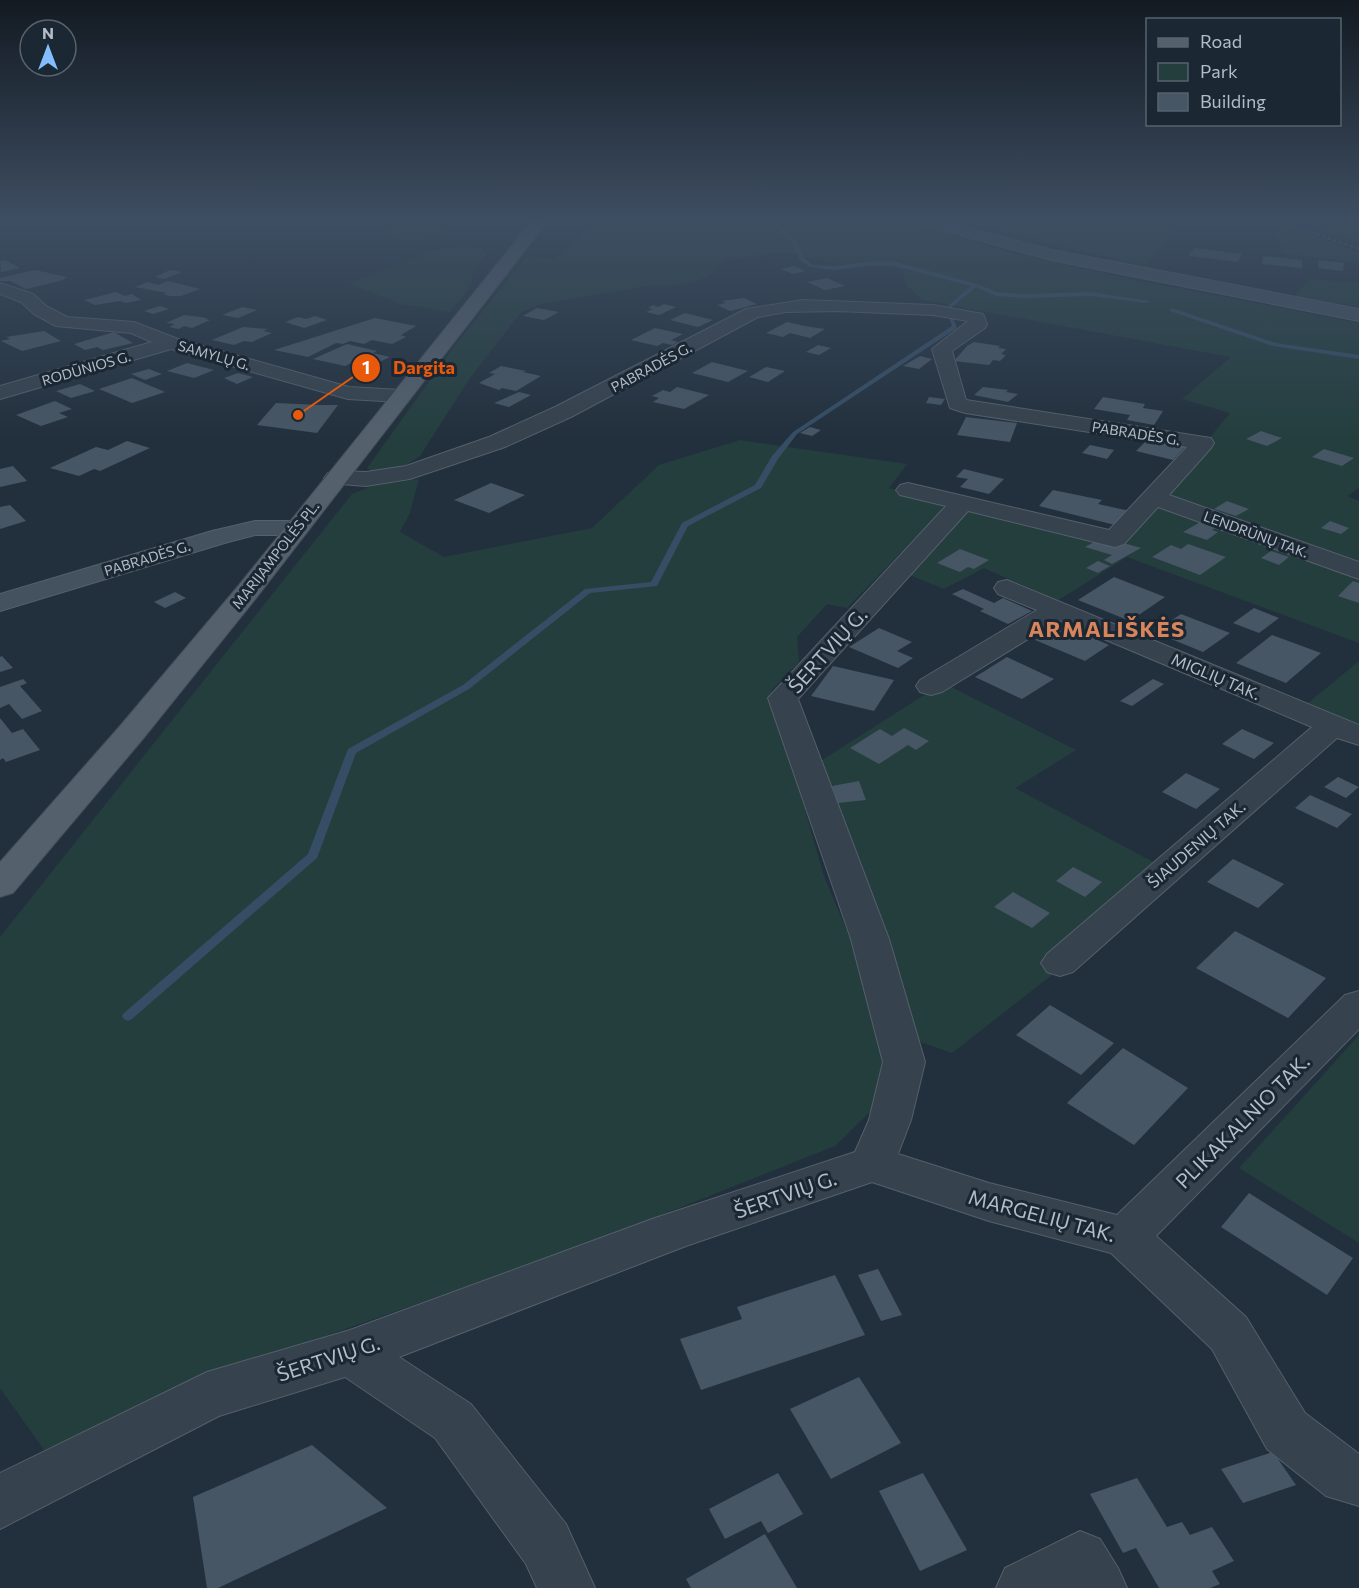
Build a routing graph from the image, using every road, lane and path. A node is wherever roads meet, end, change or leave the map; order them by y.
1 (11, 292) edge
2 (483, 292) edge
3 (1242, 292) edge
4 (1359, 315) edge
5 (171, 342) junction
6 (0, 393) edge
7 (401, 396) junction
8 (336, 478) junction
9 (908, 490) dead end
10 (1153, 497) junction
11 (961, 504) junction
12 (297, 528) junction
13 (1359, 571) edge
14 (1007, 588) dead end
15 (0, 603) edge
16 (1059, 609) junction
17 (931, 686) dead end
18 (1346, 731) edge
19 (0, 885) edge
20 (1060, 963) dead end
21 (1359, 1005) edge
22 (872, 1164) junction
23 (1125, 1237) junction
24 (350, 1353) junction
25 (1359, 1480) edge
26 (0, 1502) edge
27 (566, 1588) edge
28 (1024, 1588) edge
29 (1098, 1588) edge

1 - 5 street, SAMYLŲ G.
2 - 7 main road, MARIJAMPOLĖS PL.
3 - 4 main road
5 - 6 street, RODŪNIOS G.
5 - 7 street, SAMYLŲ G.
7 - 8 main road, MARIJAMPOLĖS PL.
8 - 10 street, PABRADĖS G.
8 - 12 main road, MARIJAMPOLĖS PL.
9 - 11 street
10 - 11 street
10 - 13 street, LENDRŪNŲ TAK.
11 - 22 street, ŠERTVIŲ G.
12 - 15 main road, PABRADĖS G.
12 - 19 main road, MARIJAMPOLĖS PL.
14 - 16 street, MIGLIŲ TAK.
16 - 17 street
16 - 18 street, MIGLIŲ TAK.
18 - 20 street, ŠIAUDENIŲ TAK.
21 - 23 street, PLIKAKALNIO TAK.
22 - 23 street, MARGELIŲ TAK.
22 - 24 street, ŠERTVIŲ G.
23 - 25 street, MARGELIŲ TAK.
24 - 26 street, ŠERTVIŲ G.
24 - 27 street
28 - 29 street

